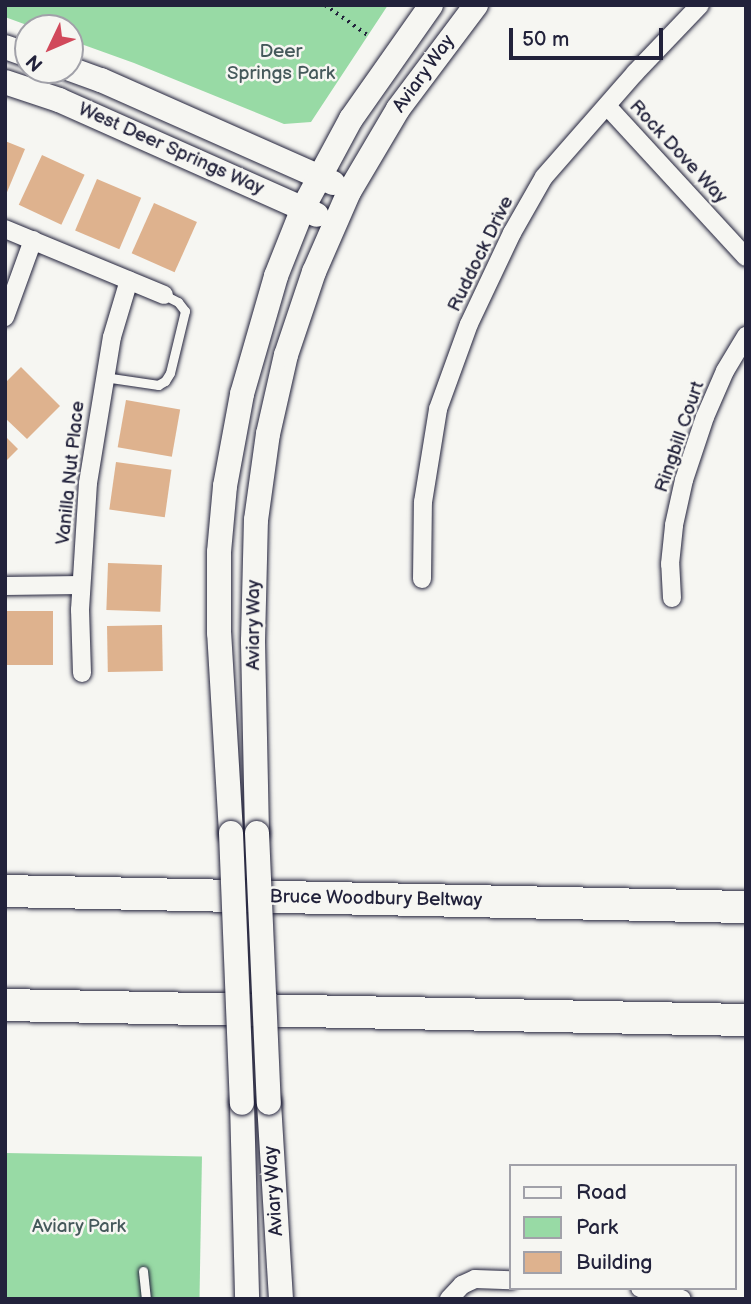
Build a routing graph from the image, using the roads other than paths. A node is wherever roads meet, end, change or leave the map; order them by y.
1 (431, 5) edge
2 (477, 5) edge
3 (700, 5) edge
4 (84, 75) edge
5 (5, 82) edge
6 (607, 106) junction
7 (318, 176) junction
8 (349, 192) junction
9 (303, 208) junction
10 (334, 223) junction
11 (5, 229) edge
12 (33, 240) junction
13 (746, 257) edge
14 (129, 280) junction
15 (164, 295) joint
16 (5, 317) edge
17 (746, 336) edge
18 (104, 377) junction
19 (422, 579) dead end
20 (81, 585) junction
21 (5, 586) edge
22 (672, 598) dead end
23 (82, 673) dead end
24 (5, 891) edge
25 (746, 907) edge
26 (5, 1005) edge
27 (746, 1020) edge
28 (143, 1271) dead end
29 (510, 1280) edge
30 (650, 1293) edge
31 (146, 1299) edge
32 (247, 1299) edge
33 (281, 1299) edge
34 (449, 1299) edge
35 (681, 1299) edge

1 - 7 main road, Aviary Way
2 - 8 main road, Aviary Way
3 - 6 street, Ruddock Drive
4 - 7 main road, West Deer Springs Way
5 - 9 main road, West Deer Springs Way
6 - 13 street, Rock Dove Way
6 - 19 street, Ruddock Drive
7 - 8 main road, West Deer Springs Way
7 - 9 main road, Aviary Way
8 - 10 main road, Aviary Way
9 - 10 main road, West Deer Springs Way
9 - 32 main road, Aviary Way, bridge
10 - 33 main road, Aviary Way, bridge
11 - 12 street
12 - 14 street
12 - 16 street
14 - 15 street
14 - 18 street, Vanilla Nut Place
15 - 18 lane
17 - 22 street, Ringbill Court
18 - 20 street, Vanilla Nut Place
20 - 21 street
20 - 23 street, Vanilla Nut Place
24 - 25 highway, Bruce Woodbury Beltway
26 - 27 highway
28 - 31 lane
29 - 34 street
30 - 35 street

